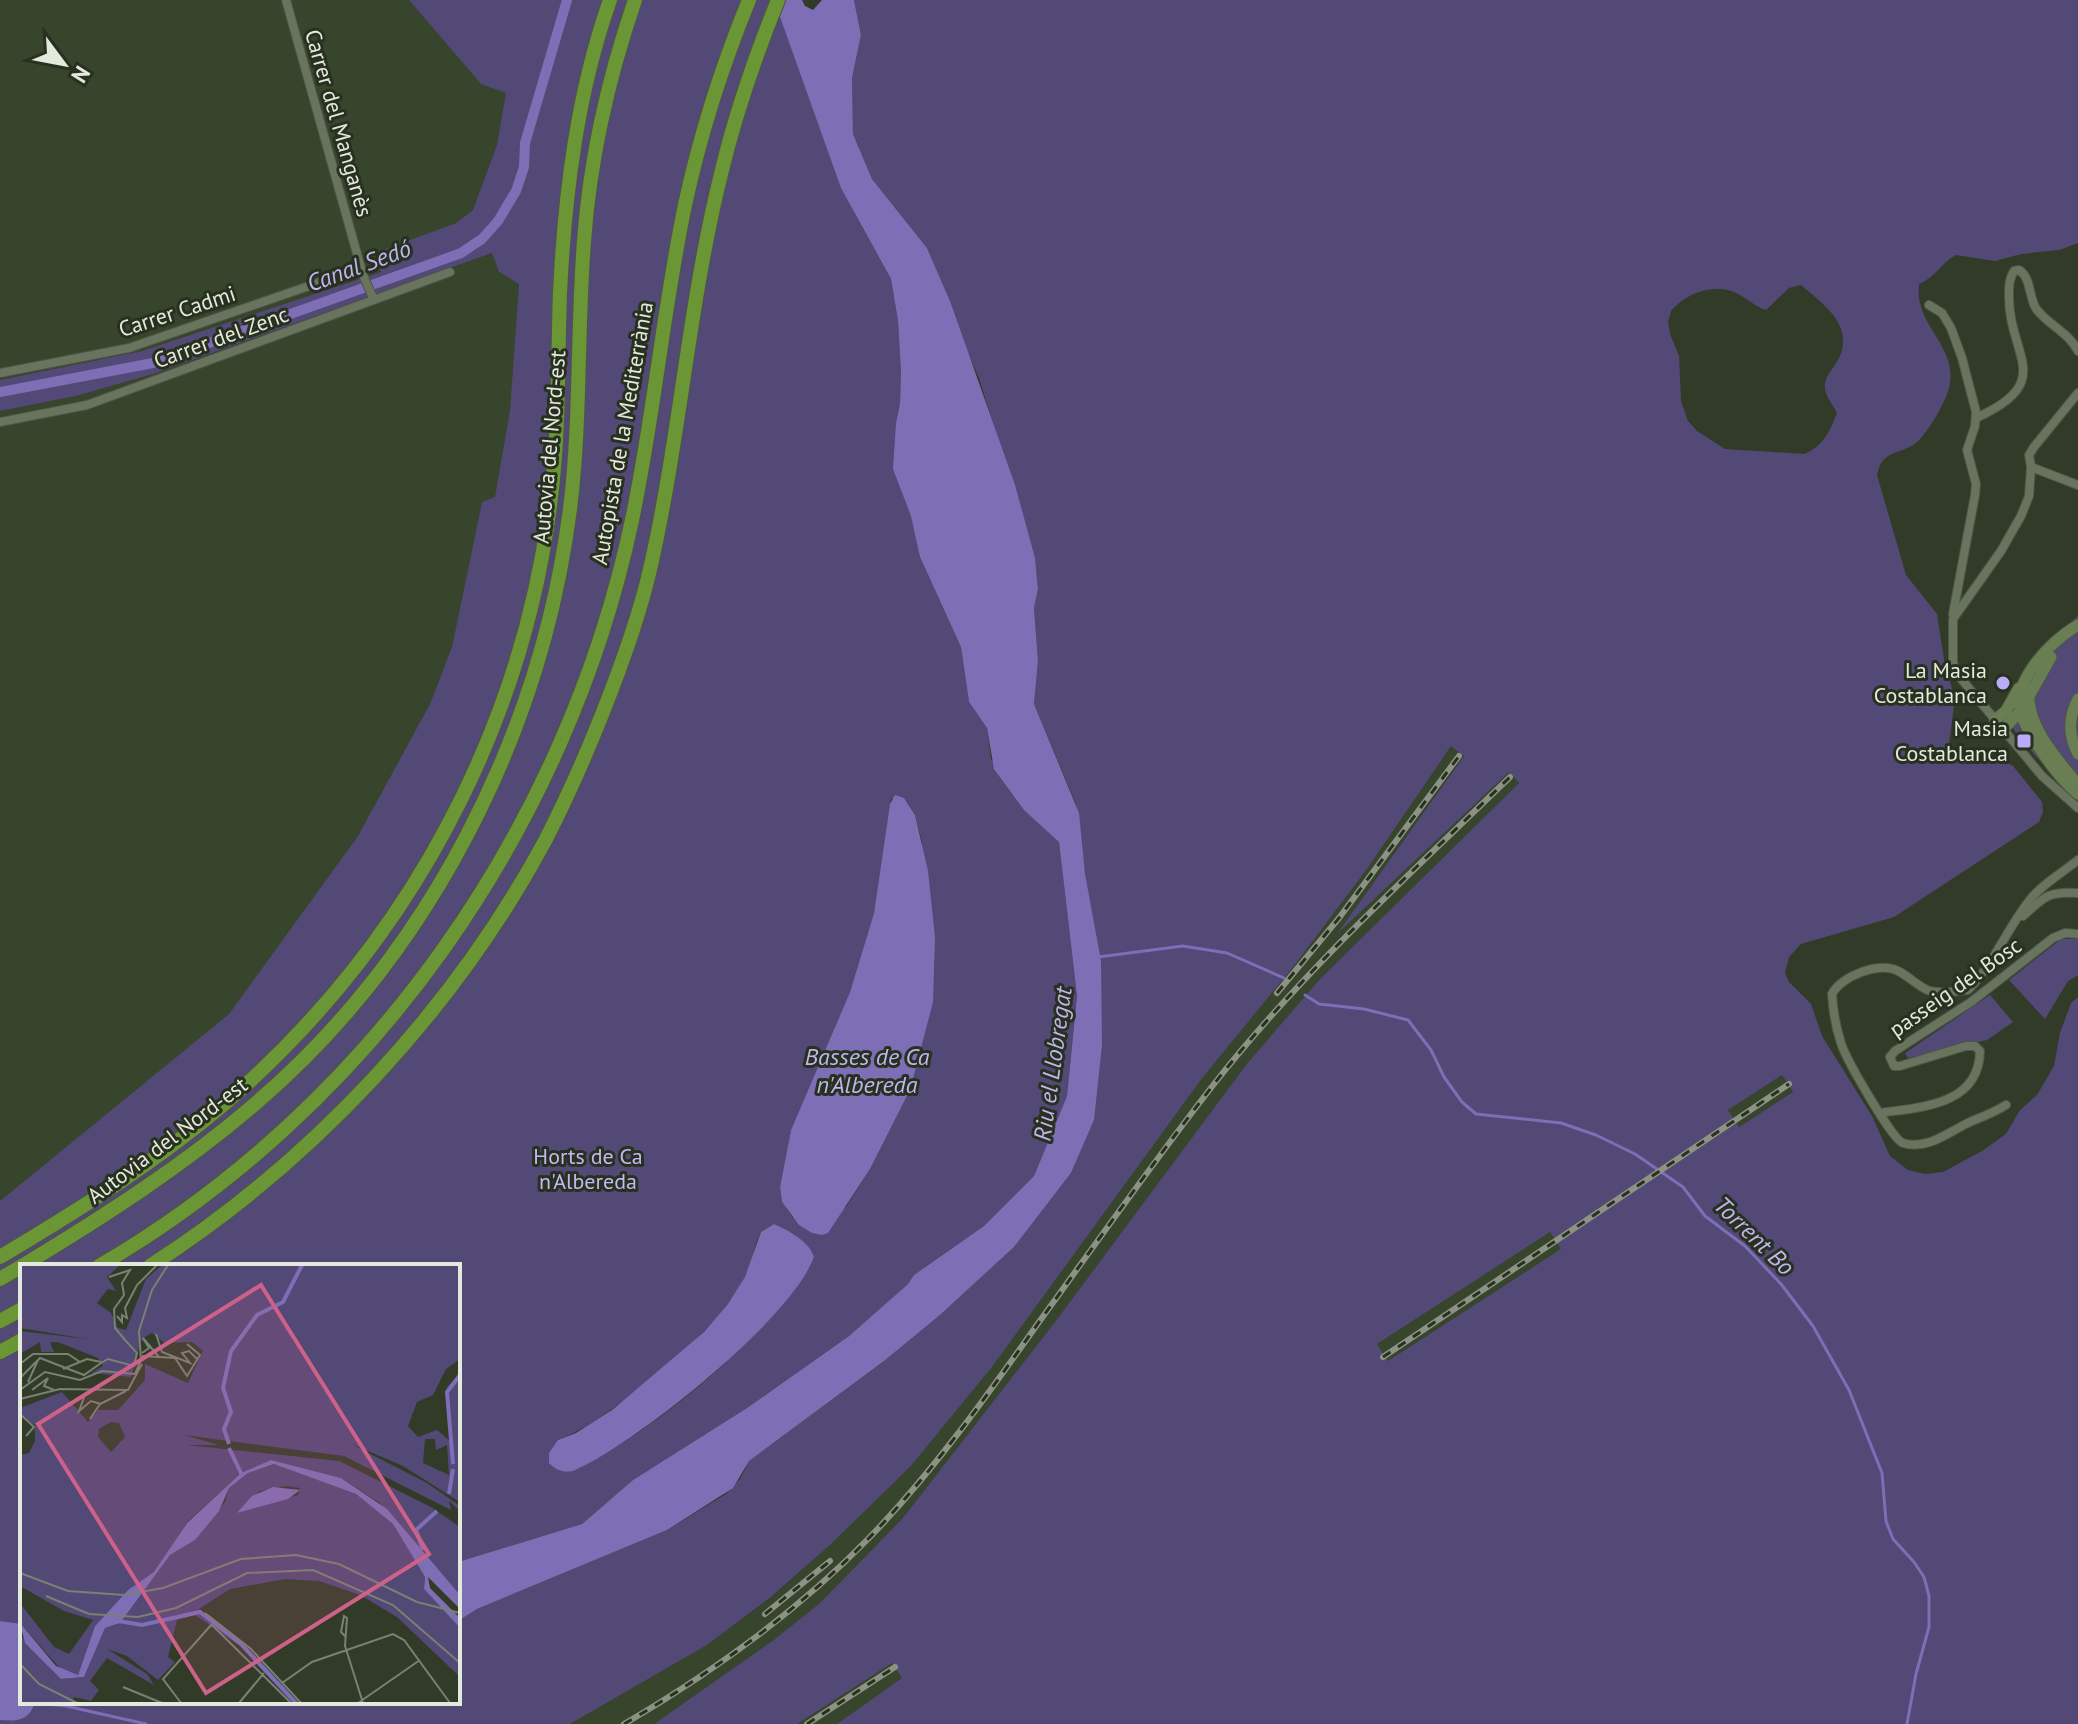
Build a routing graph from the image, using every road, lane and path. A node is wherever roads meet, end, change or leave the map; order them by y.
1 (286, 0) edge
2 (610, 0) edge
3 (635, 0) edge
4 (749, 0) edge
5 (778, 0) edge
6 (362, 271) junction
7 (450, 272) dead end
8 (372, 297) junction
9 (1929, 305) dead end
10 (2078, 351) edge
11 (0, 373) edge
12 (2078, 393) edge
13 (1976, 418) junction
14 (0, 422) edge
15 (2031, 467) junction
16 (2078, 485) edge
17 (1953, 619) junction
18 (2078, 627) edge
19 (2027, 678) junction
20 (2032, 690) junction
21 (2078, 699) edge
22 (2006, 711) junction
23 (2020, 712) junction
24 (1999, 725) junction
25 (2044, 738) junction
26 (2078, 754) edge
27 (2078, 785) edge
28 (2078, 794) edge
29 (2078, 808) edge
30 (2078, 860) edge
31 (2078, 893) edge
32 (2011, 926) junction
33 (2078, 934) edge
34 (1968, 990) junction
35 (1971, 1002) junction
36 (2006, 1105) dead end
37 (1880, 1113) junction
38 (0, 1257) edge
39 (25, 1264) edge
40 (102, 1264) edge
41 (153, 1264) edge
42 (20, 1267) edge
43 (0, 1279) edge
44 (20, 1310) edge
45 (0, 1321) edge
46 (20, 1341) edge
47 (0, 1352) edge

1 - 6 street, Carrer del Manganès
2 - 38 highway, Autovia del Nord-est
3 - 39 highway, Autovia del Nord-est
4 - 40 highway, Autopista de la Mediterrània
5 - 41 highway
6 - 8 street, Carrer del Manganès
6 - 11 street, Carrer Cadmi
7 - 8 street, Carrer del Zenc
8 - 14 street, Carrer del Zenc
9 - 13 street
10 - 13 street
12 - 15 street
13 - 17 street
15 - 16 street
15 - 17 street
17 - 24 street
18 - 19 main road
18 - 20 main road
19 - 22 main road
19 - 23 main road
20 - 23 main road
20 - 25 main road
21 - 26 main road
22 - 23 main road
22 - 24 main road
23 - 24 main road
23 - 25 main road
23 - 28 main road
24 - 29 street
25 - 27 main road
30 - 32 street
31 - 32 street
32 - 34 street
33 - 35 street, passeig del Bosc
34 - 35 street
34 - 37 street
35 - 37 street, passeig del Bosc
36 - 37 street
42 - 43 highway, Autovia del Nord-est
44 - 45 highway
46 - 47 highway

